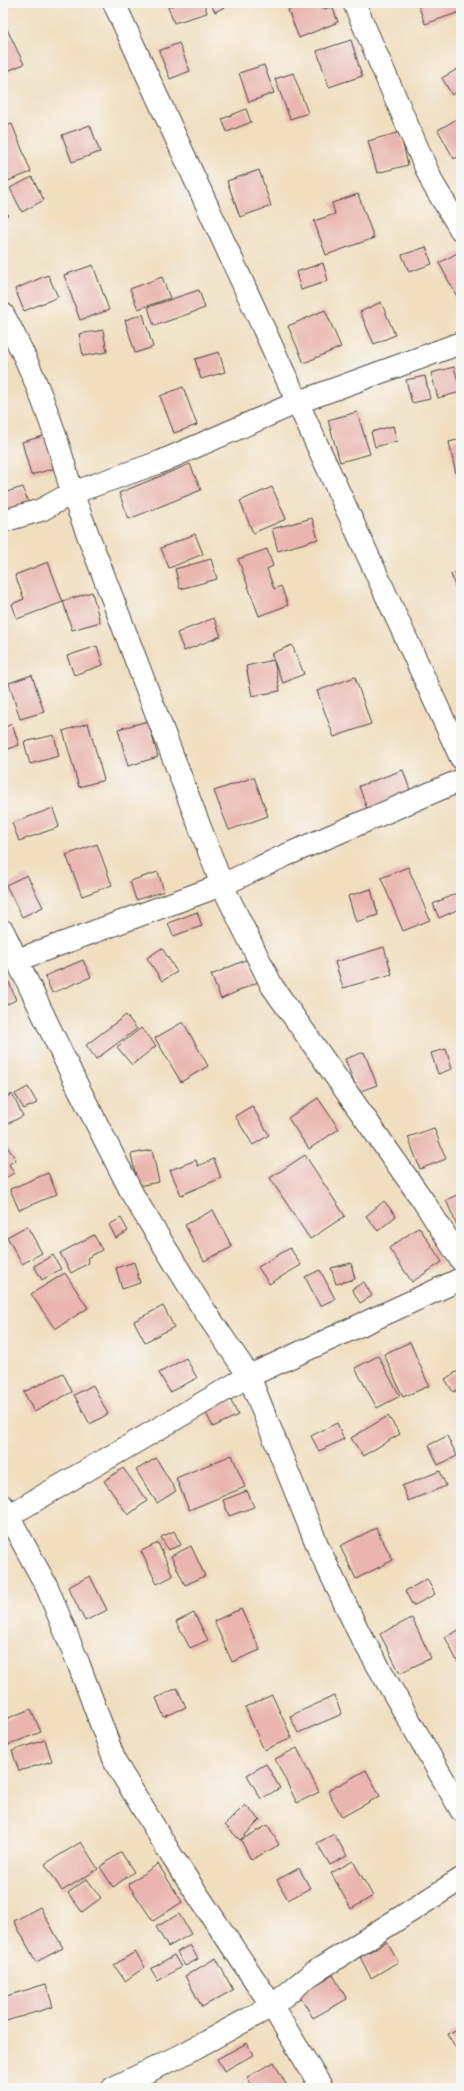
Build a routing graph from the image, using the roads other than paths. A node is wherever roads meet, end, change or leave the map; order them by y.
1 (114, 3) edge
2 (354, 3) edge
3 (461, 230) edge
4 (3, 314) edge
5 (461, 343) edge
6 (296, 403) junction
7 (72, 493) junction
8 (3, 521) edge
9 (461, 758) edge
10 (461, 780) edge
11 (222, 885) junction
12 (3, 931) edge
13 (17, 960) junction
14 (461, 1260) edge
15 (461, 1279) edge
16 (249, 1376) junction
17 (5, 1514) edge
18 (461, 1810) edge
19 (461, 1879) edge
20 (272, 2006) junction
21 (113, 2088) edge
22 (322, 2088) edge

1 - 6 street
2 - 3 street
4 - 7 street
5 - 6 street
6 - 7 street
6 - 9 street
7 - 8 street
7 - 11 street
10 - 11 street
11 - 13 street
11 - 14 street
12 - 13 street
13 - 16 street
15 - 16 street
16 - 17 street
16 - 18 street
17 - 20 street
19 - 20 street
20 - 21 street
20 - 22 street

